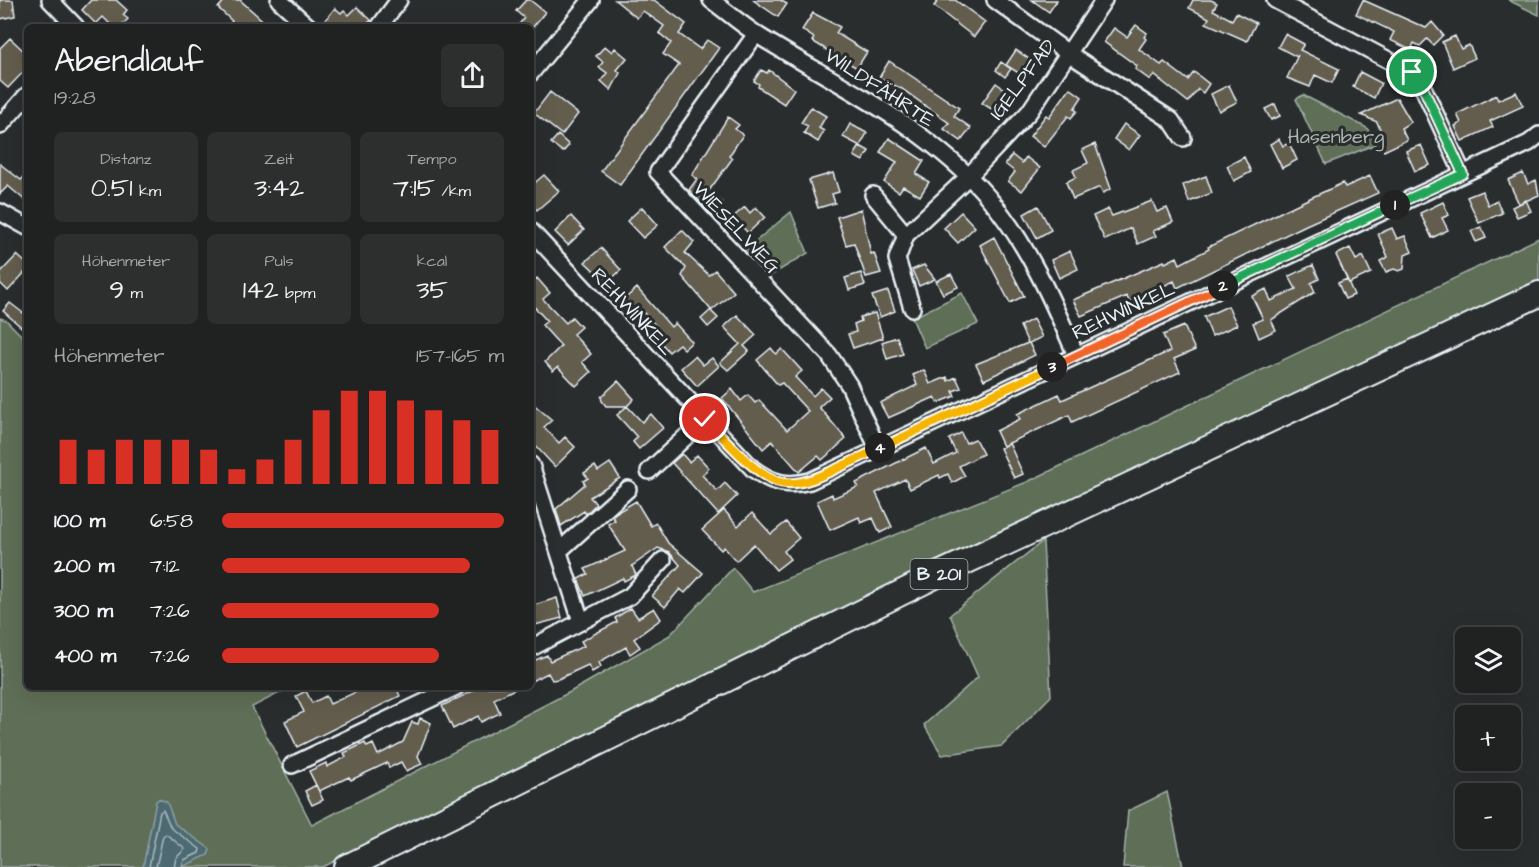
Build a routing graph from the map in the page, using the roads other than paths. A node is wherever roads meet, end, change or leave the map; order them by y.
1 (50, 0) edge
2 (279, 0) edge
3 (399, 0) edge
4 (591, 0) edge
5 (711, 0) edge
6 (995, 0) edge
7 (1104, 0) edge
8 (1275, 0) edge
9 (73, 24) edge
10 (306, 24) edge
11 (381, 24) edge
12 (756, 34) junction
13 (1068, 52) junction
14 (534, 69) edge
15 (24, 98) edge
16 (0, 126) edge
17 (1539, 135) edge
18 (1183, 138) dead end
19 (1463, 174) junction
20 (968, 177) junction
21 (873, 195) dead end
22 (0, 212) edge
23 (24, 225) edge
24 (534, 234) edge
25 (906, 235) junction
26 (1539, 294) edge
27 (912, 308) dead end
28 (1076, 355) junction
29 (705, 419) junction
30 (878, 449) junction
31 (649, 471) dead end
32 (534, 474) edge
33 (628, 489) dead end
34 (559, 551) junction
35 (663, 560) dead end
36 (581, 621) junction
37 (534, 646) edge
38 (450, 690) edge
39 (292, 765) dead end
40 (346, 867) edge

1 - 9 street
2 - 10 street
3 - 11 street
4 - 14 street
5 - 12 street, WILDFÄHRTE
6 - 13 street
7 - 13 street, IGELPFAD
8 - 19 street
12 - 20 street, WILDFÄHRTE
12 - 30 street, WIESELWEG
13 - 18 street
13 - 20 street, IGELPFAD
15 - 16 street
17 - 19 street, REHWINKEL
19 - 28 street, REHWINKEL
20 - 25 street, IGELPFAD
20 - 28 street, WILDFÄHRTE
21 - 25 street
22 - 23 street
24 - 29 street, REHWINKEL
25 - 27 street
26 - 40 main road, B 201
28 - 30 street, REHWINKEL
29 - 30 street, REHWINKEL
29 - 31 street
32 - 34 street
33 - 34 street
34 - 36 street
35 - 36 street
36 - 37 street
38 - 39 street

